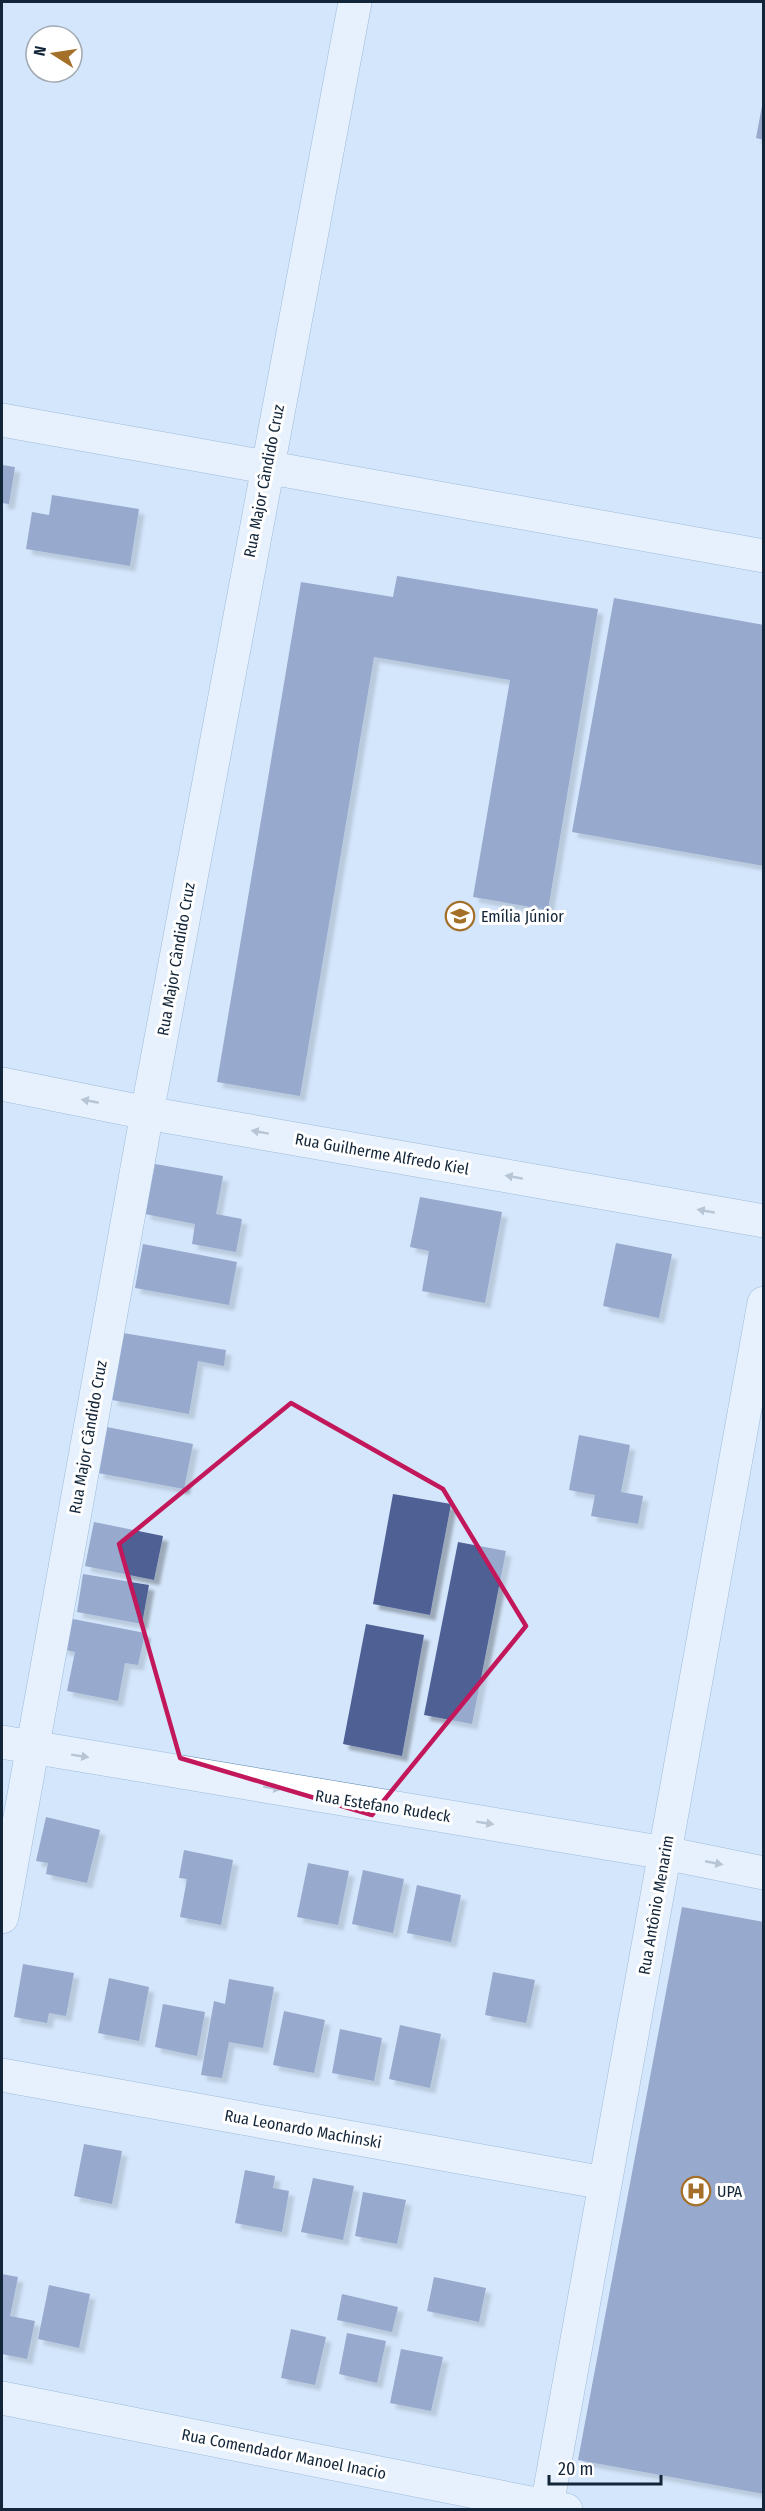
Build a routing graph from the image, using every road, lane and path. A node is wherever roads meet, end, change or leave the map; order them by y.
1 (355, 2) edge
2 (2, 420) edge
3 (267, 466) junction
4 (764, 556) edge
5 (2, 1084) edge
6 (147, 1113) junction
7 (764, 1221) edge
8 (764, 1303) edge
9 (17, 1745) edge
10 (665, 1854) junction
11 (764, 1873) edge
12 (2, 1917) edge
13 (2, 2075) edge
14 (604, 2183) junction
15 (2, 2398) edge
16 (556, 2508) edge

1 - 3 street, Rua Major Cândido Cruz
2 - 3 street
3 - 4 street
3 - 6 street, Rua Major Cândido Cruz
6 -> 5 street, Rua Guilherme Alfredo Kiel
7 -> 6 street, Rua Guilherme Alfredo Kiel
6 - 9 street, Rua Major Cândido Cruz
8 - 10 street, Rua Antônio Menarim
9 -> 10 street, Rua Estefano Rudeck
9 - 12 street, Rua Major Cândido Cruz
10 -> 11 street, Rua Estefano Rudeck
10 - 14 street, Rua Antônio Menarim
13 - 14 street, Rua Leonardo Machinski
14 - 16 street, Rua Antônio Menarim
15 - 16 street, Rua Comendador Manoel Inacio

